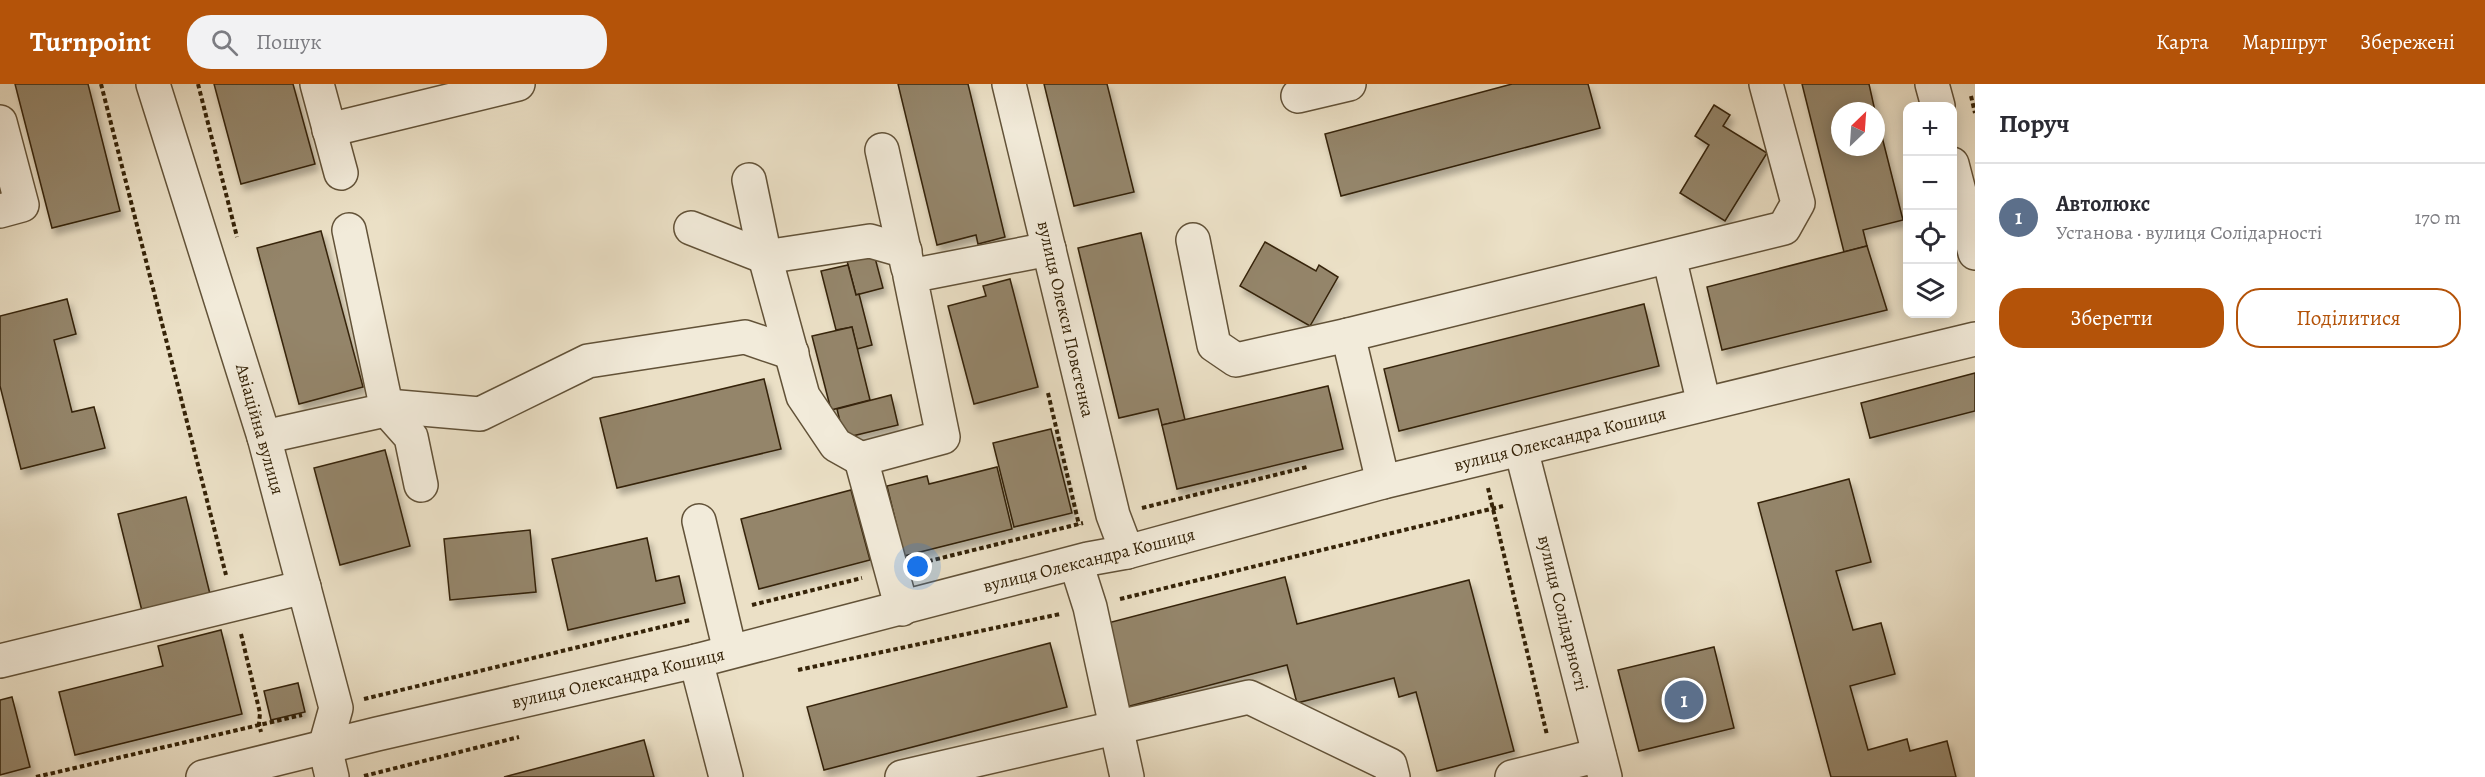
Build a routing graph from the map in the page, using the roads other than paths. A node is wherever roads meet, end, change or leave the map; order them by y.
1 (153, 84) edge
2 (317, 84) edge
3 (518, 84) edge
4 (1009, 84) edge
5 (1349, 84) edge
6 (1766, 84) edge
7 (1932, 84) edge
8 (1298, 96) dead end
9 (1937, 102) edge
10 (0, 122) edge
11 (329, 130) junction
12 (882, 150) dead end
13 (341, 173) dead end
14 (749, 180) dead end
15 (1957, 180) edge
16 (0, 211) edge
17 (691, 228) dead end
18 (349, 230) dead end
19 (1193, 240) dead end
20 (1049, 249) junction
21 (1975, 253) edge
22 (765, 257) junction
23 (1669, 257) junction
24 (908, 263) junction
25 (1348, 335) junction
26 (1975, 339) edge
27 (792, 353) junction
28 (1704, 404) junction
29 (387, 410) junction
30 (264, 437) junction
31 (1521, 449) junction
32 (861, 459) junction
33 (1383, 482) junction
34 (421, 485) dead end
35 (699, 521) dead end
36 (1127, 552) junction
37 (1076, 563) junction
38 (304, 586) junction
39 (902, 609) junction
40 (730, 651) junction
41 (0, 661) edge
42 (696, 661) junction
43 (1116, 729) junction
44 (329, 762) edge
45 (1602, 766) edge
46 (970, 770) edge
47 (203, 777) edge
48 (726, 777) edge
49 (902, 777) edge
50 (1127, 777) edge
51 (1393, 777) edge
52 (1512, 777) edge

1 - 30 street, Авіаційна вулиця
2 - 11 street
3 - 11 street
4 - 20 street, вулиця Олекси Повстенка
5 - 8 street
6 - 23 street
7 - 9 street
10 - 16 street
11 - 13 street
12 - 24 street
14 - 22 street
15 - 21 street
17 - 22 street
18 - 29 street
19 - 25 street
20 - 24 street
20 - 36 street, вулиця Олекси Повстенка
22 - 24 street
22 - 27 street
23 - 25 street
23 - 28 street
24 - 32 street
25 - 33 street
26 - 28 street, вулиця Олександра Кошиця
27 - 29 street
27 - 32 street
28 - 31 street, вулиця Олександра Кошиця
29 - 30 street
29 - 34 street
30 - 38 street, Авіаційна вулиця
31 - 33 street, вулиця Олександра Кошиця
31 - 45 street, вулиця Солідарності
32 - 39 street
33 - 36 street, вулиця Олександра Кошиця
35 - 40 street
36 - 37 street, вулиця Олександра Кошиця
37 - 39 street, вулиця Олександра Кошиця
37 - 43 street
38 - 41 street
38 - 44 street, Авіаційна вулиця
39 - 40 street, вулиця Олександра Кошиця
40 - 42 street, вулиця Олександра Кошиця
42 - 44 street, вулиця Олександра Кошиця
42 - 48 street
43 - 46 street
43 - 50 street
43 - 51 street
44 - 47 street, вулиця Олександра Кошиця
45 - 52 street
46 - 49 street

